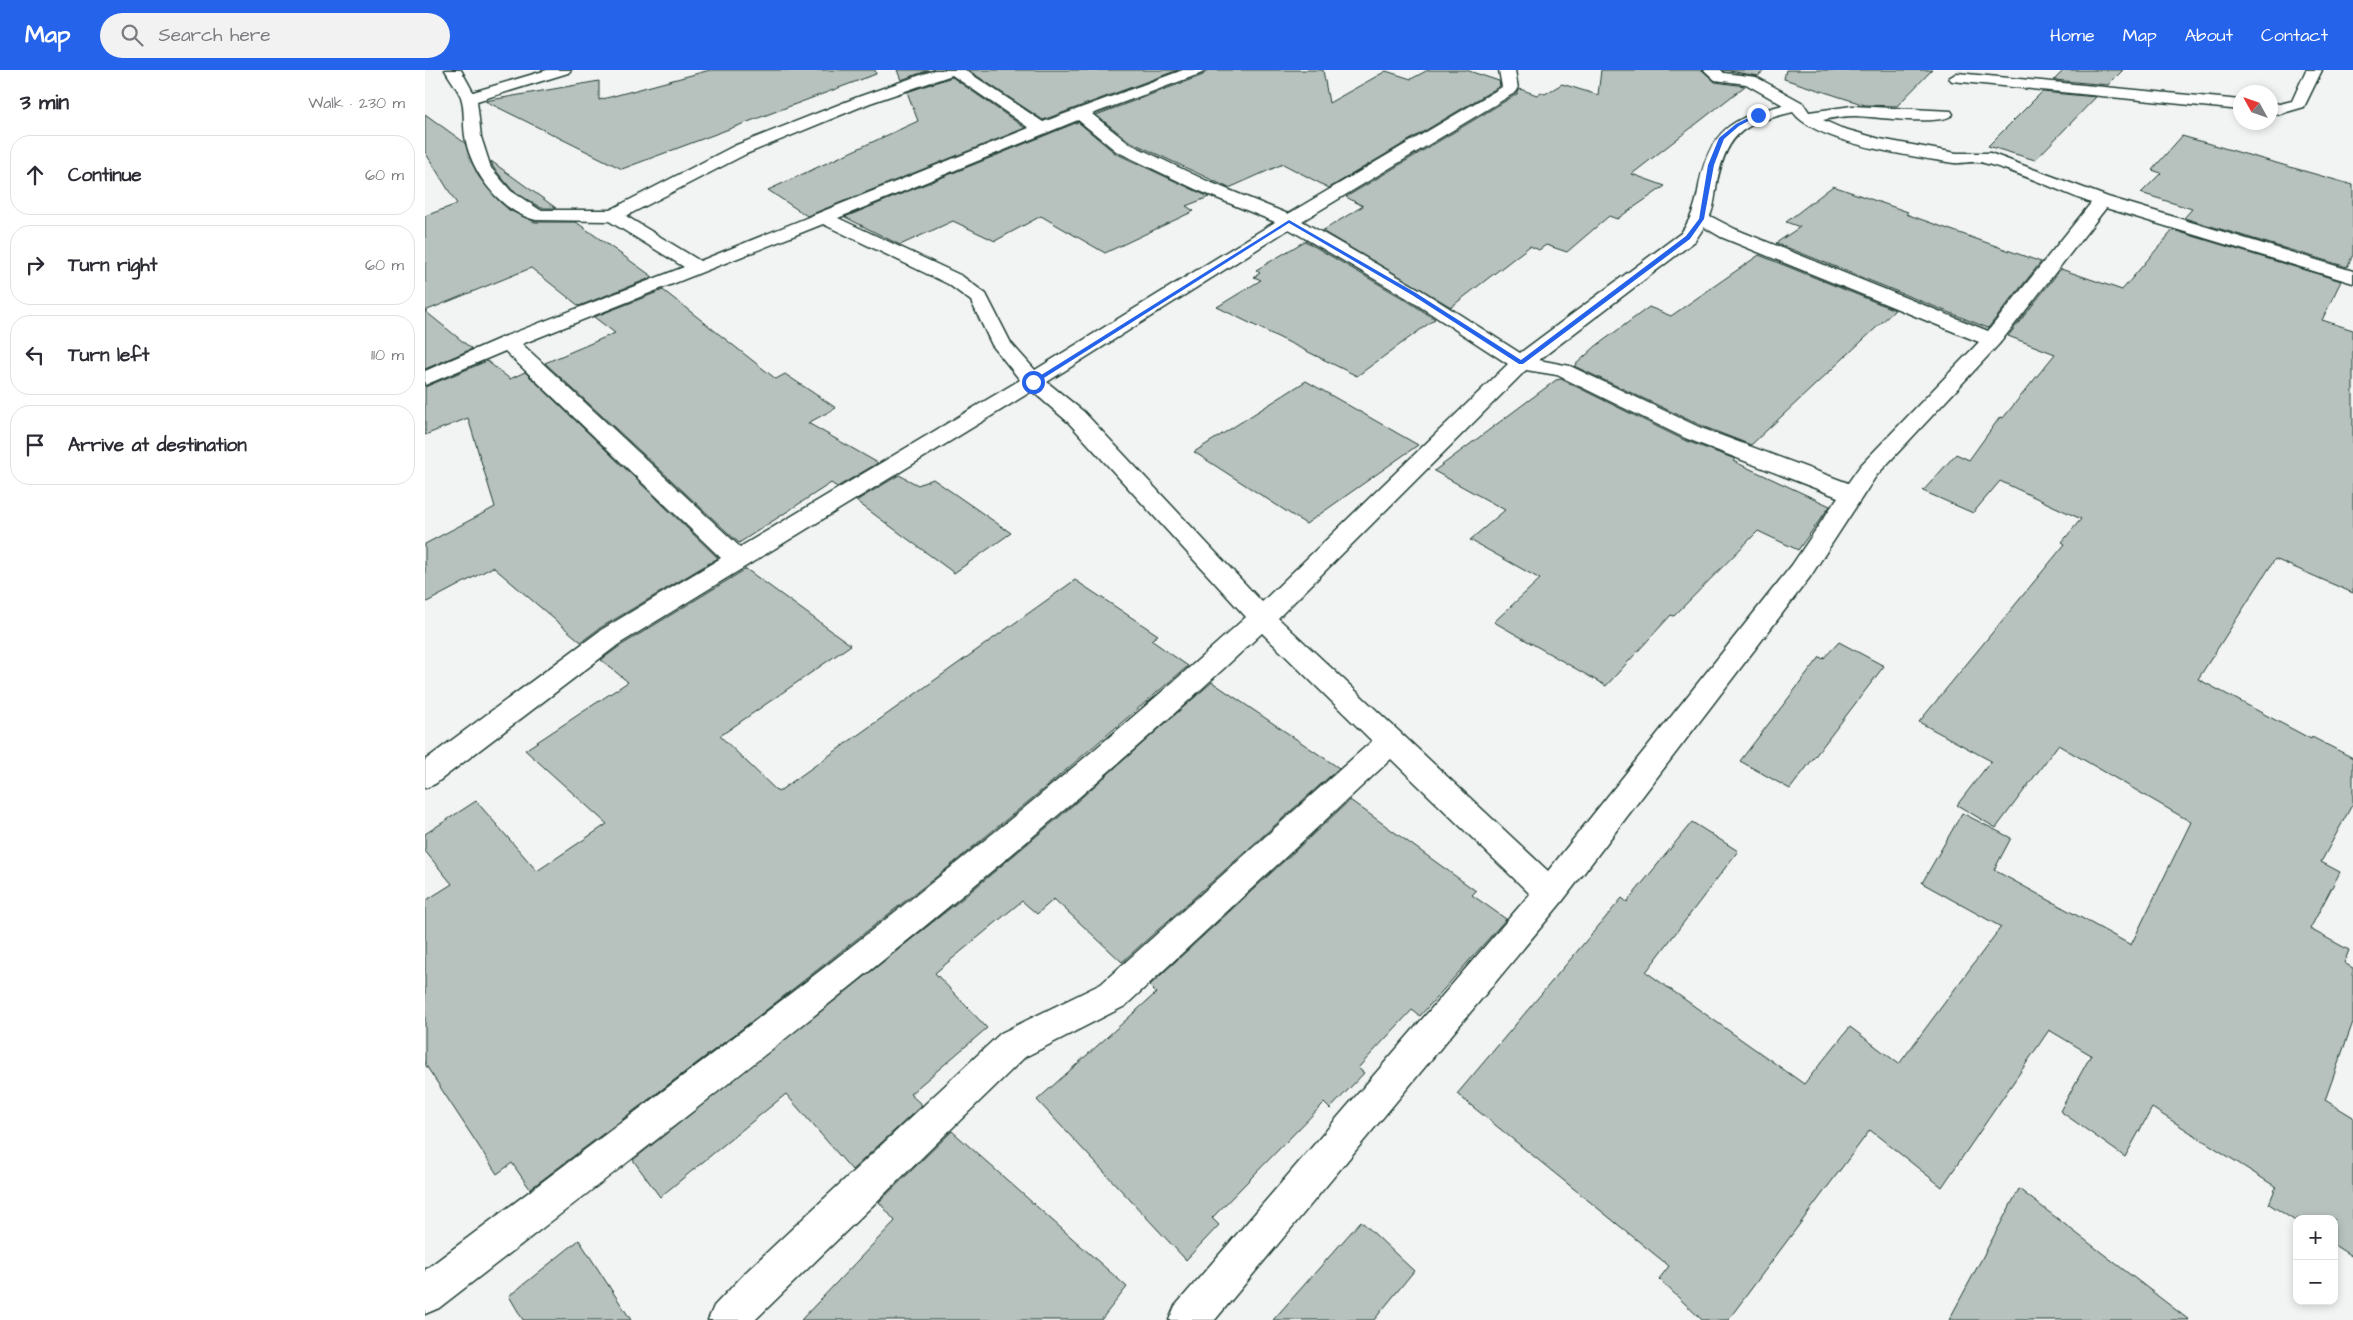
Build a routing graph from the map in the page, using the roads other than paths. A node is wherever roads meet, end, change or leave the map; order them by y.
1 (453, 70) edge
2 (563, 70) edge
3 (950, 70) edge
4 (955, 70) edge
5 (1197, 70) edge
6 (1507, 70) edge
7 (1713, 70) edge
8 (2313, 70) edge
9 (1961, 74) edge
10 (469, 98) junction
11 (2233, 104) edge
12 (2278, 109) edge
13 (1801, 111) junction
14 (1080, 113) junction
15 (1042, 129) junction
16 (1946, 129) junction
17 (1956, 158) junction
18 (2102, 201) junction
19 (613, 216) junction
20 (824, 218) junction
21 (1702, 219) junction
22 (1289, 221) junction
23 (699, 268) junction
24 (2353, 277) edge
25 (1991, 340) junction
26 (508, 342) junction
27 (1521, 363) junction
28 (425, 379) edge
29 (1033, 382) junction
30 (1853, 494) junction
31 (738, 560) junction
32 (1261, 618) junction
33 (1391, 741) junction
34 (425, 776) edge
35 (1550, 893) junction
36 (425, 1294) edge
37 (728, 1320) edge
38 (1189, 1320) edge

1 - 10 street
2 - 10 street
3 - 19 street
4 - 15 street
5 - 14 street
6 - 22 street
7 - 13 street
8 - 12 street
9 - 11 street
9 - 16 street
10 - 19 street
13 - 16 street
13 - 17 street
13 - 21 street
14 - 15 street
14 - 22 street
15 - 20 street
16 - 17 street
17 - 18 street
18 - 24 street
18 - 25 street
19 - 23 street
20 - 23 street
20 - 29 street
21 - 25 street
21 - 27 street
22 - 27 street
22 - 29 street
23 - 26 street
25 - 30 street
26 - 28 street
26 - 31 street
27 - 30 street
27 - 32 street
29 - 31 street
29 - 32 street
30 - 35 street
31 - 34 street
32 - 33 street
32 - 36 street
33 - 35 street
33 - 37 street
35 - 38 street

